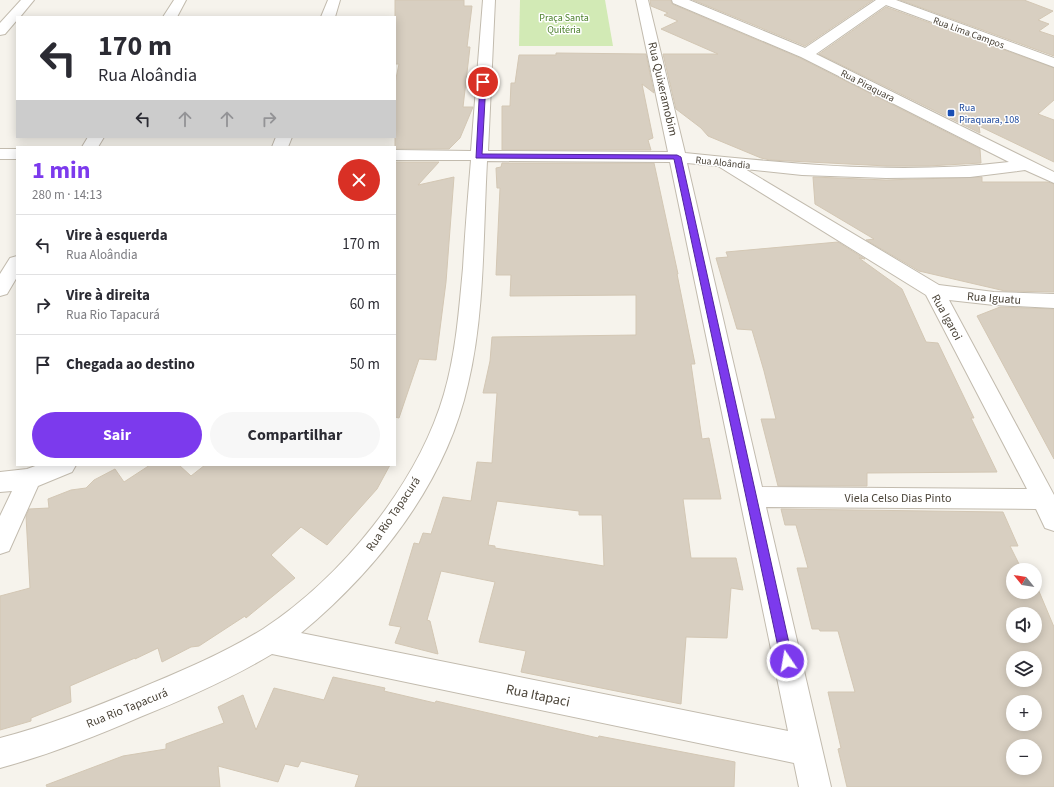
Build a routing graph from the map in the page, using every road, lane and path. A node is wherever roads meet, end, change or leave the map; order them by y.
1 (28, 0) edge
2 (180, 0) edge
3 (334, 0) edge
4 (489, 0) edge
5 (642, 0) edge
6 (678, 0) edge
7 (885, 0) edge
8 (171, 16) edge
9 (328, 16) edge
10 (0, 31) edge
11 (806, 54) junction
12 (1054, 63) edge
13 (0, 154) edge
14 (16, 154) edge
15 (396, 155) edge
16 (479, 156) junction
17 (677, 157) junction
18 (721, 162) junction
19 (1026, 165) junction
20 (1054, 178) edge
21 (16, 264) edge
22 (0, 289) edge
23 (934, 291) junction
24 (1054, 301) edge
25 (62, 466) edge
26 (29, 479) junction
27 (0, 482) edge
28 (1044, 487) edge
29 (752, 497) junction
30 (1054, 520) edge
31 (0, 543) edge
32 (270, 640) junction
33 (806, 750) junction
34 (4, 754) edge
35 (815, 787) edge

1 - 10 street
2 - 8 street
3 - 9 street
4 - 16 street, Rua Rio Tapacurá
5 - 17 street, Rua Quixeramobim
6 - 11 street, Rua Piraquara
7 - 11 street
7 - 12 street, Rua Lima Campos
11 - 19 street, Rua Piraquara
13 - 14 street
15 - 16 street, Rua Aloândia
16 - 17 street, Rua Aloândia
16 - 32 street, Rua Rio Tapacurá
17 - 18 street, Rua Aloândia
17 - 29 street, Rua Quixeramobim
18 - 19 street, Rua Aloândia
18 - 23 street, Rua Igaroi
19 - 20 street, Rua Piraquara
21 - 22 street
23 - 24 street, Rua Iguatu
23 - 28 street, Rua Igaroi
25 - 26 street
26 - 27 street
26 - 31 street
28 - 29 street, Viela Celso Dias Pinto
28 - 30 street, Rua Igaroi
29 - 33 street, Rua Quixeramobim
32 - 33 street, Rua Itapaci
32 - 34 street, Rua Rio Tapacurá
33 - 35 street, Rua Quixeramobim

